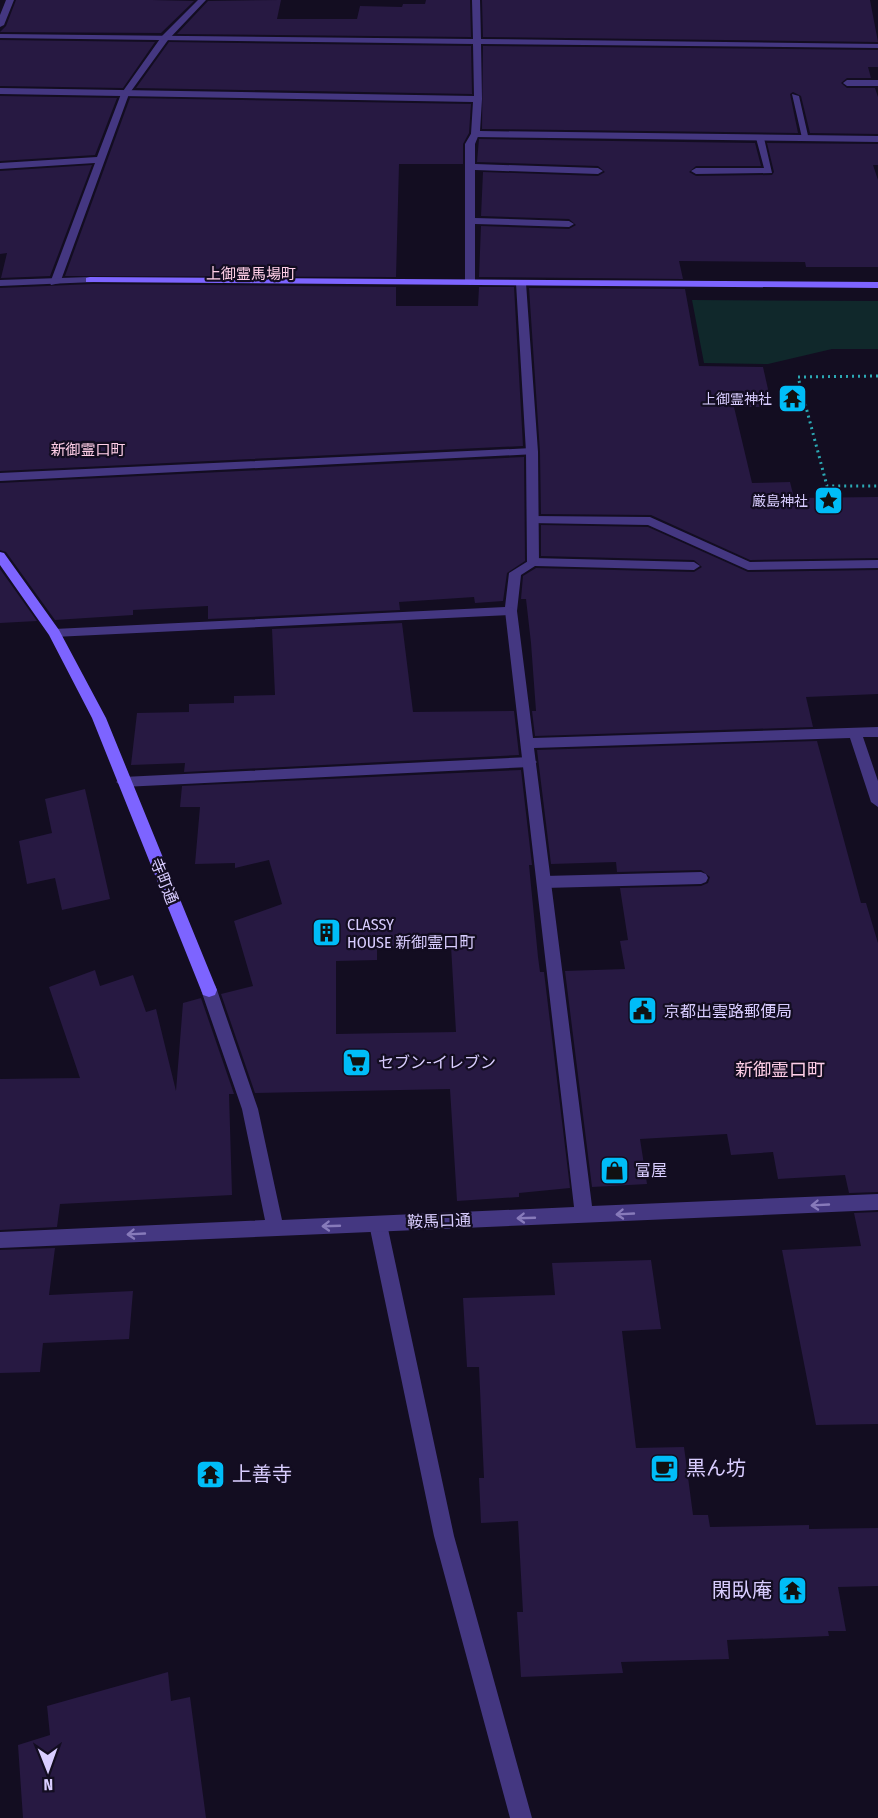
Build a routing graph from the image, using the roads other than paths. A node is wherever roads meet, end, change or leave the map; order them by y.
1 (10, 0) edge
2 (202, 0) edge
3 (476, 0) edge
4 (0, 25) edge
5 (0, 36) edge
6 (165, 38) junction
7 (476, 41) junction
8 (878, 46) edge
9 (847, 83) dead end
10 (878, 83) edge
11 (0, 91) edge
12 (125, 94) junction
13 (795, 96) dead end
14 (478, 99) junction
15 (475, 134) junction
16 (760, 138) junction
17 (806, 138) junction
18 (878, 139) edge
19 (100, 160) junction
20 (0, 166) edge
21 (470, 167) junction
22 (598, 171) dead end
23 (696, 171) dead end
24 (470, 221) junction
25 (570, 224) dead end
26 (470, 282) junction
27 (0, 283) edge
28 (55, 283) junction
29 (520, 283) junction
30 (878, 285) edge
31 (532, 452) junction
32 (0, 477) edge
33 (533, 520) junction
34 (0, 556) edge
35 (533, 561) junction
36 (878, 564) edge
37 (694, 566) dead end
38 (4, 570) edge
39 (511, 611) junction
40 (54, 633) junction
41 (878, 732) edge
42 (855, 733) junction
43 (527, 743) junction
44 (530, 762) junction
45 (123, 782) junction
46 (878, 802) edge
47 (701, 878) dead end
48 (544, 882) junction
49 (878, 1202) edge
50 (584, 1215) junction
51 (378, 1224) junction
52 (275, 1227) junction
53 (0, 1240) edge
54 (521, 1818) edge

1 - 4 street
2 - 6 street
3 - 7 street
5 - 6 street
6 - 7 street
6 - 12 street
7 - 8 street
7 - 14 street
9 - 10 street
11 - 12 street
12 - 14 street
12 - 19 street
13 - 17 street
14 - 15 street
15 - 16 street
15 - 21 street
16 - 17 street
16 - 23 street
17 - 18 street
19 - 20 street
19 - 28 street
21 - 22 street
21 - 24 street
24 - 25 street
24 - 26 street
26 - 28 street
26 - 29 street
27 - 28 street
29 - 30 street
29 - 31 street
31 - 32 street
31 - 33 street
33 - 35 street
33 - 36 street
34 - 38 street, 寺町通
35 - 37 street
35 - 39 street
38 - 40 street, 寺町通
39 - 40 street
39 - 43 street
40 - 45 street, 寺町通
41 - 42 street
42 - 43 street
42 - 46 street
43 - 44 street
44 - 45 street
44 - 48 street
45 - 52 street, 寺町通
47 - 48 street
48 - 50 street
49 -> 50 street, 鞍馬口通
50 -> 51 street, 鞍馬口通
51 -> 52 street, 鞍馬口通
51 - 54 street
52 -> 53 street, 鞍馬口通

